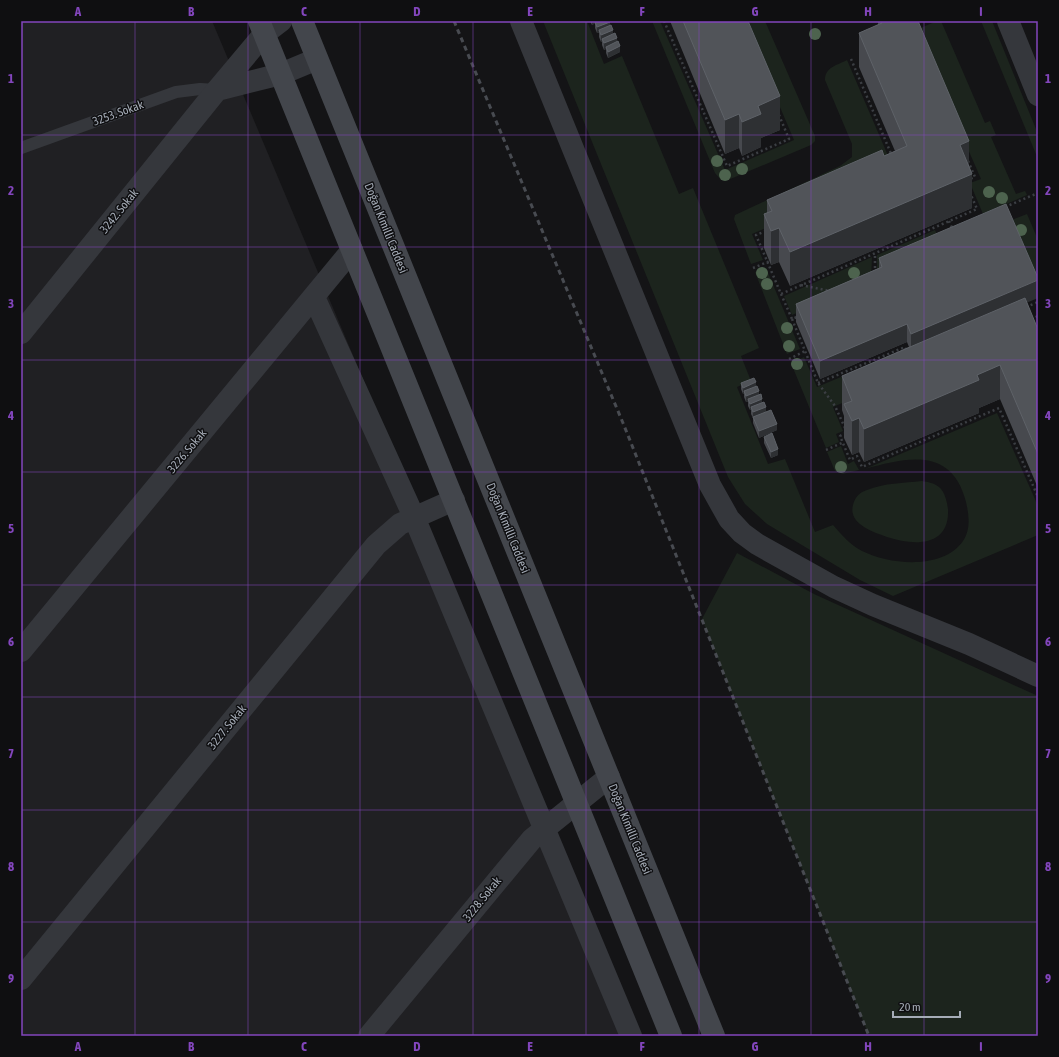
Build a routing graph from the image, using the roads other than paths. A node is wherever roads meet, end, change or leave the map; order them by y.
1 (302, 21) edge
2 (521, 21) edge
3 (1008, 21) edge
4 (268, 25) edge
5 (317, 59) junction
6 (281, 74) junction
7 (217, 90) junction
8 (1038, 95) edge
9 (21, 148) edge
10 (352, 250) junction
11 (314, 297) junction
12 (21, 333) edge
13 (454, 500) junction
14 (414, 517) junction
15 (21, 651) edge
16 (1038, 676) edge
17 (609, 776) junction
18 (576, 802) junction
19 (544, 828) junction
20 (21, 979) edge
21 (369, 1036) edge
22 (631, 1036) edge
23 (671, 1036) edge
24 (714, 1036) edge

1 - 5 main road, Doğan Kimilli Caddesi
2 - 16 street
3 - 8 street
4 - 6 main road
4 - 7 street, 3242. Sokak
5 - 6 street
5 - 17 main road, Doğan Kimilli Caddesi
6 - 7 street
6 - 10 main road
7 - 9 lane, 3253. Sokak
7 - 12 street, 3242. Sokak
10 - 11 street, 3226. Sokak
10 - 13 main road
11 - 14 street
11 - 15 street, 3226. Sokak
13 - 14 street, 3227. Sokak
13 - 18 main road
14 - 19 street
14 - 20 street, 3227. Sokak
17 - 18 street, 3228. Sokak
17 - 24 main road, Doğan Kimilli Caddesi
18 - 19 street, 3228. Sokak
18 - 23 main road
19 - 21 street, 3228. Sokak
19 - 22 street

